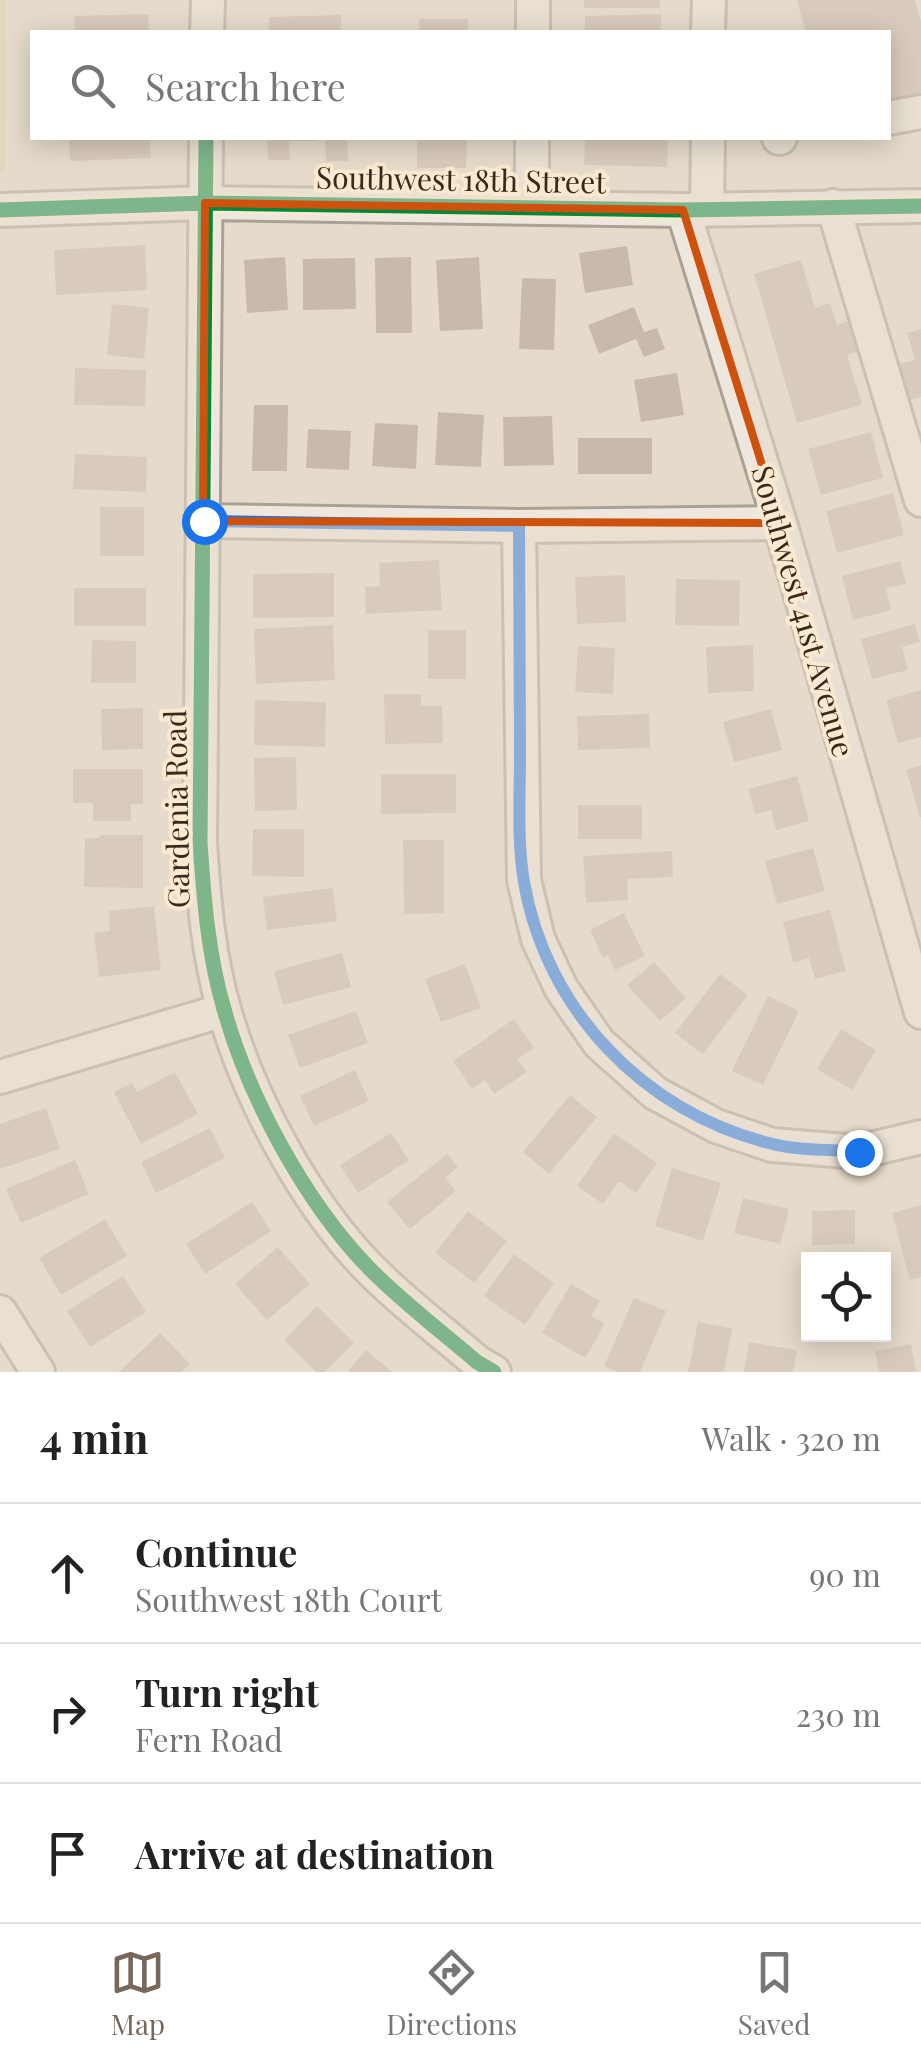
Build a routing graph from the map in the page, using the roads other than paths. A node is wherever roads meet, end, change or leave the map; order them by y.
1 (208, 0) edge
2 (533, 0) edge
3 (708, 0) edge
4 (207, 30) edge
5 (533, 30) edge
6 (708, 30) edge
7 (921, 112) edge
8 (891, 117) edge
9 (206, 140) edge
10 (532, 140) edge
11 (708, 140) edge
12 (205, 203) junction
13 (833, 206) junction
14 (921, 206) edge
15 (532, 207) junction
16 (0, 210) edge
17 (695, 210) junction
18 (921, 500) edge
19 (204, 521) junction
20 (780, 524) junction
21 (519, 526) junction
22 (224, 1010) junction
23 (921, 1012) edge
24 (0, 1077) edge
25 (921, 1138) edge
26 (0, 1312) edge
27 (38, 1372) edge
28 (494, 1372) edge

1 - 4 street
2 - 5 street
3 - 6 street
7 - 8 street
9 - 12 street
10 - 15 street
11 - 17 street, Southwest 41st Avenue
12 - 15 street, Southwest 18th Street
12 - 16 street, Southwest 18th Street
12 - 19 street, Gardenia Road
13 - 14 street, Southwest 18th Street
13 - 17 street, Southwest 18th Street
13 - 18 street
15 - 17 street, Southwest 18th Street
17 - 20 street, Southwest 41st Avenue
19 - 21 street
19 - 22 street, Gardenia Road
20 - 21 street
20 - 23 street, Southwest 41st Avenue
21 - 25 street
22 - 24 street
22 - 28 street, Gardenia Road
26 - 27 street

